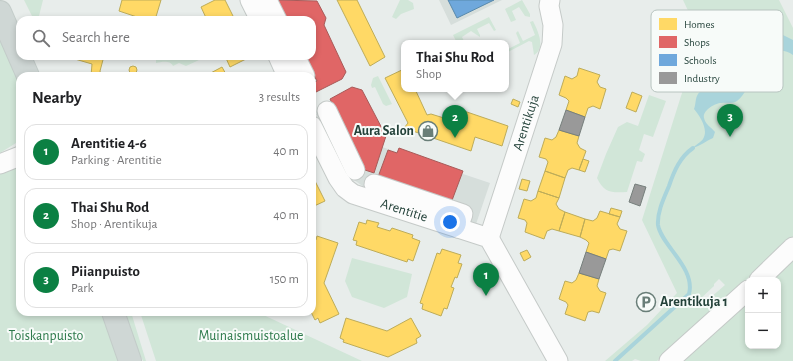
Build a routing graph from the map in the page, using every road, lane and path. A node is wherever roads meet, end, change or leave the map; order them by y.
1 (256, 1) edge
2 (550, 3) edge
3 (0, 12) edge
4 (259, 16) edge
5 (273, 16) edge
6 (16, 49) edge
7 (21, 60) edge
8 (280, 60) edge
9 (297, 60) edge
10 (26, 72) edge
11 (285, 72) edge
12 (303, 72) edge
13 (327, 111) dead end
14 (316, 131) edge
15 (16, 158) edge
16 (0, 164) edge
17 (358, 178) junction
18 (458, 228) junction
19 (489, 238) junction
20 (793, 247) edge
21 (762, 277) edge
22 (745, 293) edge
23 (114, 316) edge
24 (130, 361) edge
25 (558, 361) edge
26 (669, 361) edge

1 - 4 street
1 - 5 street
2 - 19 street, Arentikuja
3 - 6 main road
7 - 10 main road
8 - 11 street
9 - 12 street
13 - 17 street
14 - 17 street, Arentitie
15 - 16 street
17 - 18 street
17 - 18 street, Arentitie
18 - 19 street, Arentitie
19 - 25 street
20 - 21 street
22 - 26 street
23 - 24 main road

